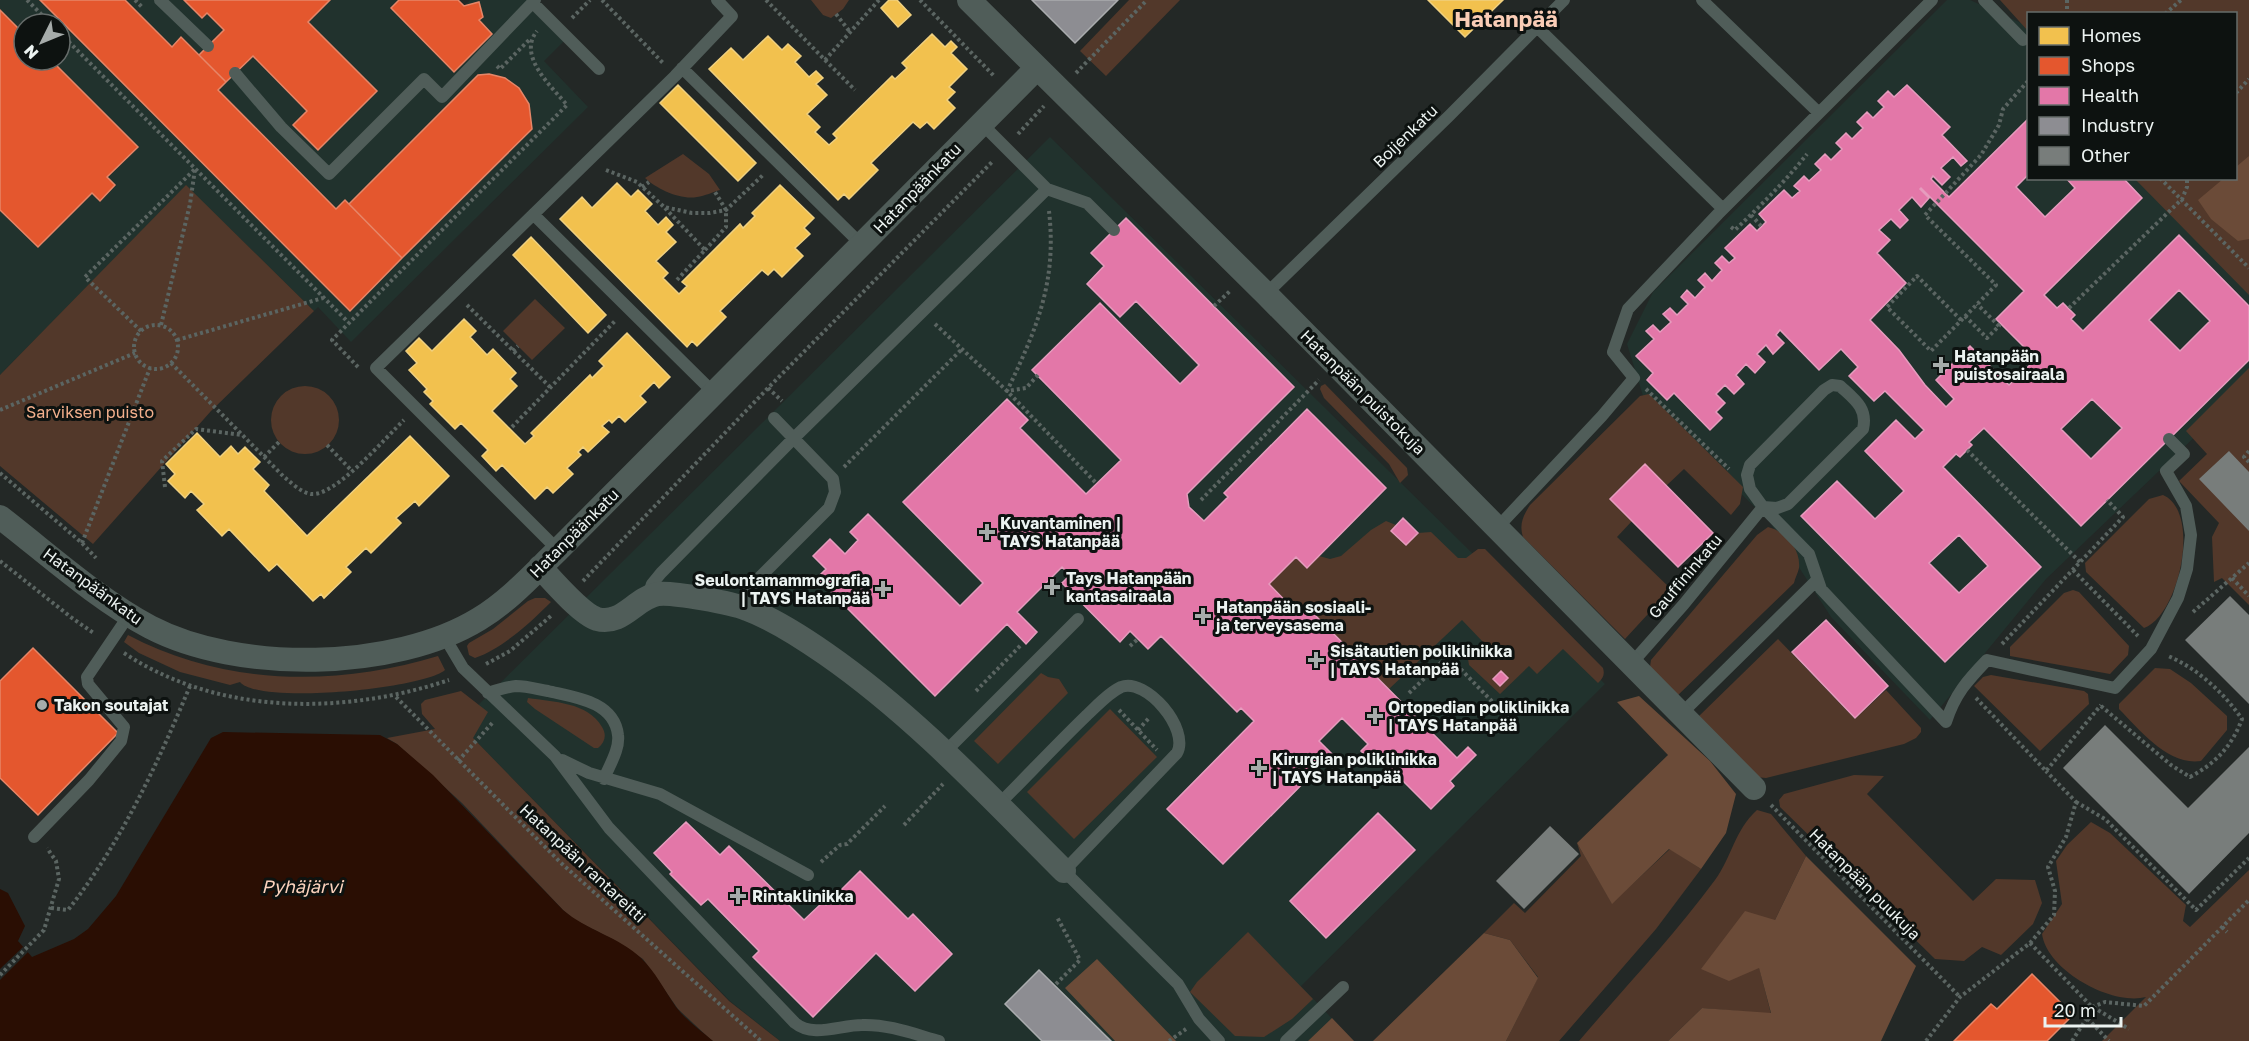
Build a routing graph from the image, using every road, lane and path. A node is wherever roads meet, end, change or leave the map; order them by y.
1 (27, 0) edge
2 (160, 0) edge
3 (590, 0) edge
4 (717, 0) edge
5 (766, 0) edge
6 (879, 0) edge
7 (920, 0) edge
8 (1147, 0) edge
9 (1564, 0) edge
10 (1702, 0) edge
11 (1932, 0) edge
12 (1984, 0) edge
13 (2181, 0) edge
14 (534, 1) edge
15 (978, 3) edge
16 (39, 12) edge
17 (2167, 12) edge
18 (836, 14) dead end
19 (1537, 27) junction
20 (560, 29) junction
21 (850, 32) junction
22 (531, 39) junction
23 (2023, 40) dead end
24 (72, 45) edge
25 (208, 46) dead end
26 (825, 60) junction
27 (494, 63) dead end
28 (682, 68) junction
29 (1037, 68) junction
30 (599, 69) dead end
31 (235, 73) dead end
32 (2249, 79) edge
33 (2027, 82) edge
34 (855, 90) dead end
35 (1059, 91) junction
36 (2237, 91) edge
37 (1012, 92) junction
38 (1041, 109) junction
39 (1819, 113) junction
40 (981, 123) junction
41 (1006, 147) junction
42 (581, 168) junction
43 (771, 168) dead end
44 (195, 169) junction
45 (2162, 180) edge
46 (2187, 180) edge
47 (649, 182) dead end
48 (642, 187) junction
49 (1047, 189) junction
50 (715, 192) dead end
51 (2182, 199) junction
52 (664, 207) junction
53 (1723, 209) junction
54 (726, 210) junction
55 (534, 215) junction
56 (1751, 215) dead end
57 (1762, 227) dead end
58 (1114, 230) dead end
59 (862, 245) junction
60 (705, 250) junction
61 (2249, 268) edge
62 (676, 281) dead end
63 (1232, 288) dead end
64 (454, 292) junction
65 (1266, 294) junction
66 (323, 298) junction
67 (1977, 304) junction
68 (1214, 306) dead end
69 (2068, 308) dead end
70 (924, 312) junction
71 (1963, 318) junction
72 (618, 319) dead end
73 (160, 325) junction
74 (141, 331) junction
75 (177, 340) junction
76 (518, 346) dead end
77 (513, 351) junction
78 (135, 353) junction
79 (171, 363) junction
80 (782, 364) dead end
81 (150, 368) junction
82 (787, 369) junction
83 (1038, 375) dead end
84 (1322, 377) dead end
85 (1634, 378) junction
86 (550, 387) junction
87 (1007, 391) junction
88 (715, 394) junction
89 (0, 410) edge
90 (406, 418) dead end
91 (774, 418) dead end
92 (512, 427) dead end
93 (244, 435) junction
94 (794, 438) junction
95 (2169, 439) dead end
96 (279, 442) dead end
97 (327, 445) dead end
98 (1967, 450) dead end
99 (2249, 452) edge
100 (264, 457) junction
101 (2249, 462) edge
102 (352, 471) junction
103 (0, 473) edge
104 (1097, 484) dead end
105 (165, 487) dead end
106 (1750, 489) junction
107 (1201, 500) dead end
108 (2107, 500) dead end
109 (1763, 507) junction
110 (0, 517) edge
111 (1497, 528) junction
112 (82, 543) junction
113 (558, 550) junction
114 (96, 558) dead end
115 (0, 561) edge
116 (2080, 562) junction
117 (2249, 563) edge
118 (540, 567) junction
119 (2073, 570) junction
120 (2232, 578) junction
121 (1817, 580) junction
122 (2249, 596) edge
123 (569, 597) junction
124 (648, 597) junction
125 (747, 609) junction
126 (129, 615) junction
127 (2187, 618) dead end
128 (1078, 619) dead end
129 (444, 636) junction
130 (1138, 639) dead end
131 (110, 643) junction
132 (1021, 645) dead end
133 (1130, 646) dead end
134 (2151, 649) junction
135 (1987, 660) junction
136 (1631, 664) junction
137 (469, 674) junction
138 (1963, 685) junction
139 (190, 686) junction
140 (2115, 688) junction
141 (975, 692) dead end
142 (488, 693) junction
143 (1409, 693) dead end
144 (395, 696) junction
145 (1114, 705) dead end
146 (2101, 705) junction
147 (506, 709) junction
148 (1680, 714) junction
149 (1151, 717) dead end
150 (1511, 721) dead end
151 (1138, 730) junction
152 (1160, 752) dead end
153 (555, 756) junction
154 (953, 759) junction
155 (458, 760) junction
156 (2046, 771) junction
157 (604, 778) junction
158 (1754, 788) joint
159 (2076, 802) junction
160 (999, 804) junction
161 (885, 806) dead end
162 (904, 825) dead end
163 (39, 840) joint
164 (2249, 858) edge
165 (1064, 871) junction
166 (808, 875) joint
167 (2249, 900) edge
168 (51, 908) junction
169 (1057, 917) dead end
170 (2222, 927) junction
171 (2227, 932) dead end
172 (2030, 943) junction
173 (0, 975) edge
174 (1056, 984) dead end
175 (1343, 987) dead end
176 (1960, 997) junction
177 (2092, 1007) junction
178 (2087, 1018) junction
179 (2129, 1029) dead end
180 (761, 1041) edge
181 (939, 1041) edge
182 (1219, 1041) edge
183 (1286, 1041) edge
184 (1926, 1041) edge
185 (2072, 1041) edge
186 (2109, 1041) edge

1 - 16 path
2 - 25 lane
3 - 20 path
4 - 28 lane
5 - 26 path
6 - 21 path
7 - 37 path
8 - 35 path
9 - 19 lane, Boijenkatu
10 - 39 lane
11 - 39 lane
12 - 23 lane
13 - 17 path
14 - 20 lane
14 - 31 lane
15 - 29 street, Hatanpään puistokuja
18 - 21 path
19 - 53 lane
19 - 65 lane, Boijenkatu
20 - 22 path
20 - 30 lane
21 - 26 path
22 - 27 path
22 - 66 path
24 - 44 path
26 - 34 path
28 - 42 lane
28 - 59 lane
29 - 35 street, Hatanpään puistokuja
29 - 37 street, Hatanpäänkatu
32 - 36 path
33 - 67 path
35 - 38 path
35 - 65 street, Hatanpään puistokuja
37 - 38 path
37 - 40 street, Hatanpäänkatu
38 - 41 path
39 - 53 lane
40 - 41 lane
40 - 59 street, Hatanpäänkatu
41 - 49 lane
41 - 82 path
42 - 48 path
42 - 55 lane
43 - 54 path
44 - 66 path
44 - 73 path
44 - 74 path
45 - 51 path
46 - 51 path
47 - 48 path
48 - 52 path
49 - 58 lane
49 - 70 lane
49 - 87 path
50 - 54 path
51 - 61 path
51 - 69 path
52 - 54 path
52 - 60 path
53 - 85 lane
54 - 60 path
55 - 64 lane
55 - 88 lane
56 - 57 path
59 - 88 street, Hatanpäänkatu
60 - 62 path
63 - 68 path
64 - 77 path
64 - 113 lane
65 - 111 street, Hatanpään puistokuja
66 - 75 path
67 - 71 path
67 - 71 path
70 - 87 path
70 - 94 lane
71 - 71 path
72 - 86 path
73 - 74 path
73 - 75 path
74 - 78 path
75 - 79 path
76 - 77 path
77 - 86 path
78 - 81 path
78 - 89 path
79 - 81 path
79 - 93 path
80 - 82 path
81 - 112 path
82 - 123 path
83 - 87 path
84 - 107 path
85 - 106 path
85 - 111 lane
86 - 92 path
87 - 104 path
88 - 113 street, Hatanpäänkatu
90 - 102 path
91 - 94 lane
93 - 100 path
93 - 105 path
94 - 124 lane
94 - 125 lane
95 - 134 lane
96 - 100 path
97 - 102 path
98 - 116 path
99 - 101 path
100 - 102 path
103 - 112 path
106 - 109 lane
106 - 109 lane
108 - 116 path
109 - 121 lane
109 - 136 lane, Gauffininkatu
110 - 126 street, Hatanpäänkatu
111 - 136 street, Hatanpään puistokuja
112 - 114 path
113 - 118 street, Hatanpäänkatu
115 - 131 path
116 - 119 path
117 - 120 path
118 - 123 street
118 - 129 street, Hatanpäänkatu
119 - 134 path
119 - 135 path
120 - 122 path
120 - 127 path
121 - 138 lane
121 - 148 lane
123 - 124 street
123 - 137 path
124 - 125 street
125 - 154 street
126 - 129 street, Hatanpäänkatu
126 - 131 lane
128 - 154 lane
129 - 137 lane
130 - 133 path
131 - 139 path
131 - 163 lane
132 - 141 path
134 - 140 lane
134 - 146 path
135 - 138 lane
135 - 140 lane
136 - 148 street, Hatanpään puistokuja
137 - 142 lane
137 - 144 path
138 - 156 path
139 - 144 path
139 - 168 path
140 - 146 path
142 - 147 lane
142 - 157 lane
143 - 150 path
144 - 155 path, Hatanpään rantareitti
145 - 151 path
146 - 156 path
147 - 153 lane
147 - 155 path
148 - 158 street, Hatanpään puistokuja
149 - 151 path
151 - 152 path
153 - 157 lane
153 - 181 lane
154 - 160 street
154 - 162 path
155 - 180 path, Hatanpään rantareitti
156 - 159 path
157 - 166 lane
158 - 176 path, Hatanpään puukuja
159 - 164 path
159 - 172 path
160 - 165 street
160 - 165 lane
161 - 166 path
163 - 168 path
165 - 182 lane
167 - 170 path
168 - 173 path
169 - 174 path
170 - 171 path
170 - 177 path
172 - 176 path
172 - 177 path
175 - 183 lane
176 - 184 path
177 - 178 path
177 - 179 path
178 - 185 path
178 - 186 path

